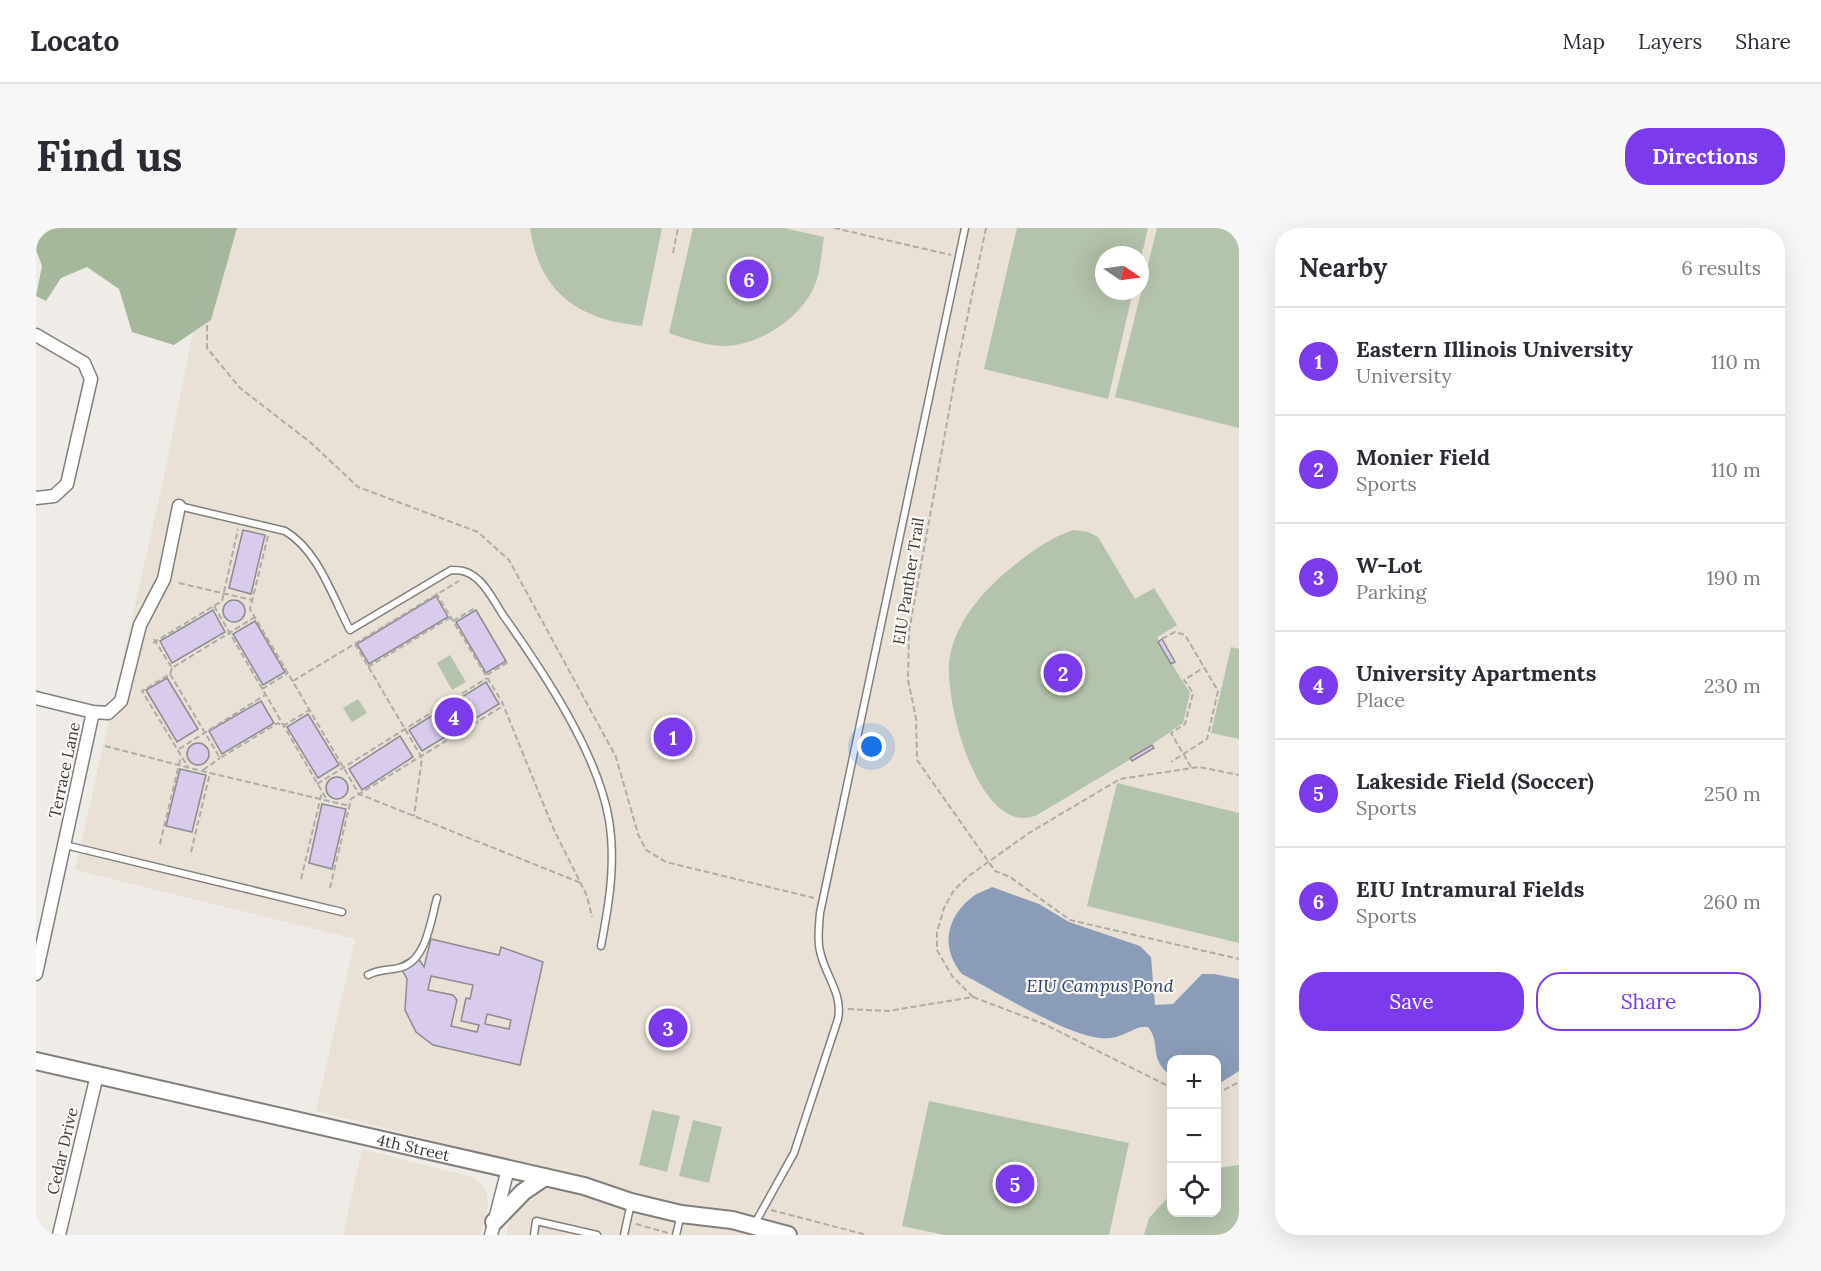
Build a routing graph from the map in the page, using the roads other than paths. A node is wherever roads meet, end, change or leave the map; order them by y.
1 (965, 228) edge
2 (36, 335) edge
3 (36, 498) edge
4 (179, 506) joint
5 (36, 698) edge
6 (93, 712) junction
7 (64, 845) junction
8 (437, 898) dead end
9 (342, 912) dead end
10 (601, 946) dead end
11 (36, 975) edge
12 (368, 975) dead end
13 (36, 1061) edge
14 (97, 1075) junction
15 (508, 1169) junction
16 (545, 1177) junction
17 (631, 1202) junction
18 (681, 1214) junction
19 (754, 1225) junction
20 (492, 1229) edge
21 (60, 1235) edge
22 (534, 1235) edge
23 (597, 1235) edge
24 (624, 1235) edge
25 (676, 1235) edge
26 (788, 1235) edge

1 - 19 lane
2 - 3 street
4 - 6 street, Terrace Lane
4 - 10 lane
5 - 6 street, Terrace Lane
6 - 7 street, Terrace Lane
7 - 9 lane
7 - 11 street, Terrace Lane
8 - 12 lane
13 - 14 street, 4th Street
14 - 15 street, 4th Street
14 - 21 street, Cedar Drive
15 - 16 street, 4th Street
15 - 20 street
16 - 17 street, 4th Street
16 - 20 street
17 - 18 street, 4th Street
17 - 24 lane
18 - 19 street, 4th Street
18 - 25 lane
19 - 26 street, 4th Street
22 - 23 lane

